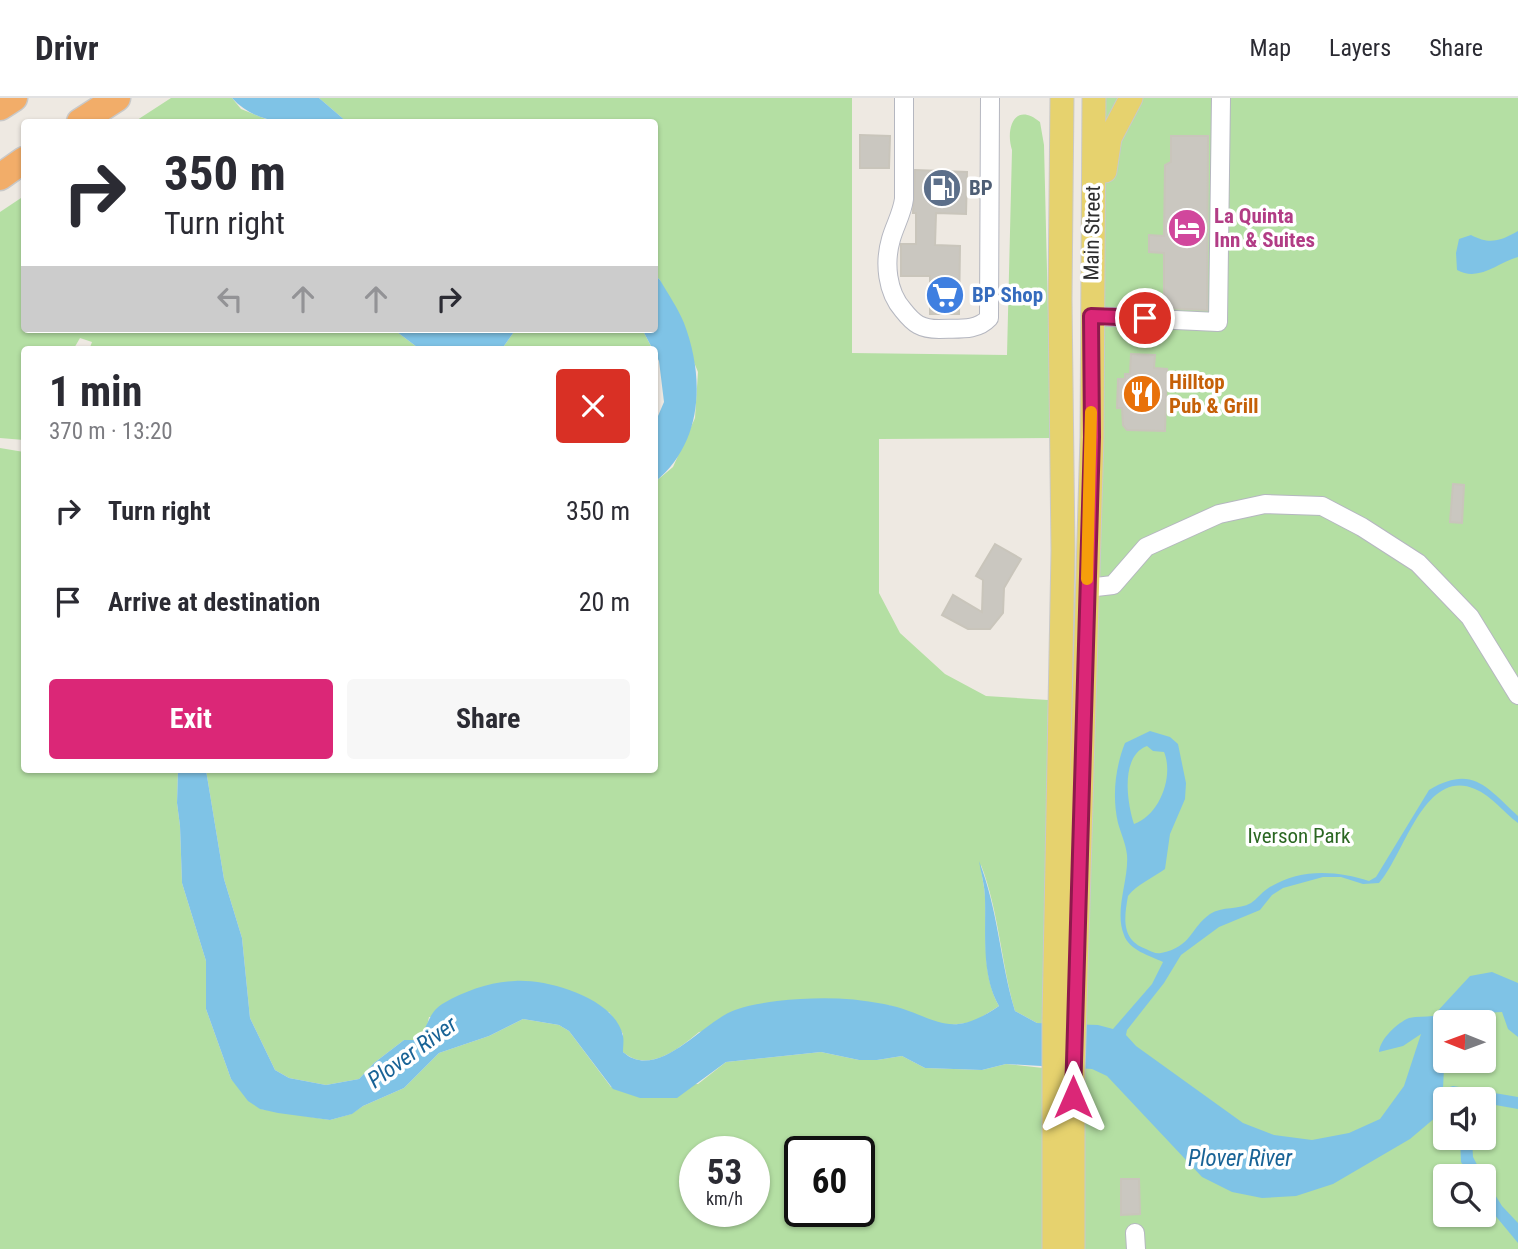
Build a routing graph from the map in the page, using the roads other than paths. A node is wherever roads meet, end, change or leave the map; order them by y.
1 (14, 98) edge
2 (117, 98) edge
3 (905, 98) edge
4 (990, 98) edge
5 (1063, 98) edge
6 (1094, 98) edge
7 (1131, 98) edge
8 (1221, 98) edge
9 (0, 107) edge
10 (85, 119) edge
11 (21, 162) edge
12 (0, 177) edge
13 (1091, 271) junction
14 (1091, 316) junction
15 (1064, 465) junction
16 (1091, 465) junction
17 (1087, 588) junction
18 (1518, 695) edge
19 (1064, 1021) junction
20 (1064, 1071) junction
21 (1054, 1249) edge
22 (1073, 1249) edge

1 - 9 highway
2 - 10 highway
3 - 4 lane
5 - 13 main road
5 - 15 main road, Main Street
6 - 13 main road, Main Street
7 - 13 main road
8 - 14 lane
11 - 12 highway
13 - 14 main road, Main Street
14 - 16 main road, Main Street
15 - 16 lane
15 - 19 main road, Main Street
16 - 17 main road, Main Street
17 - 18 lane
17 - 19 main road, Main Street
19 - 20 main road, Main Street
20 - 21 main road, Main Street
20 - 22 main road, Main Street

